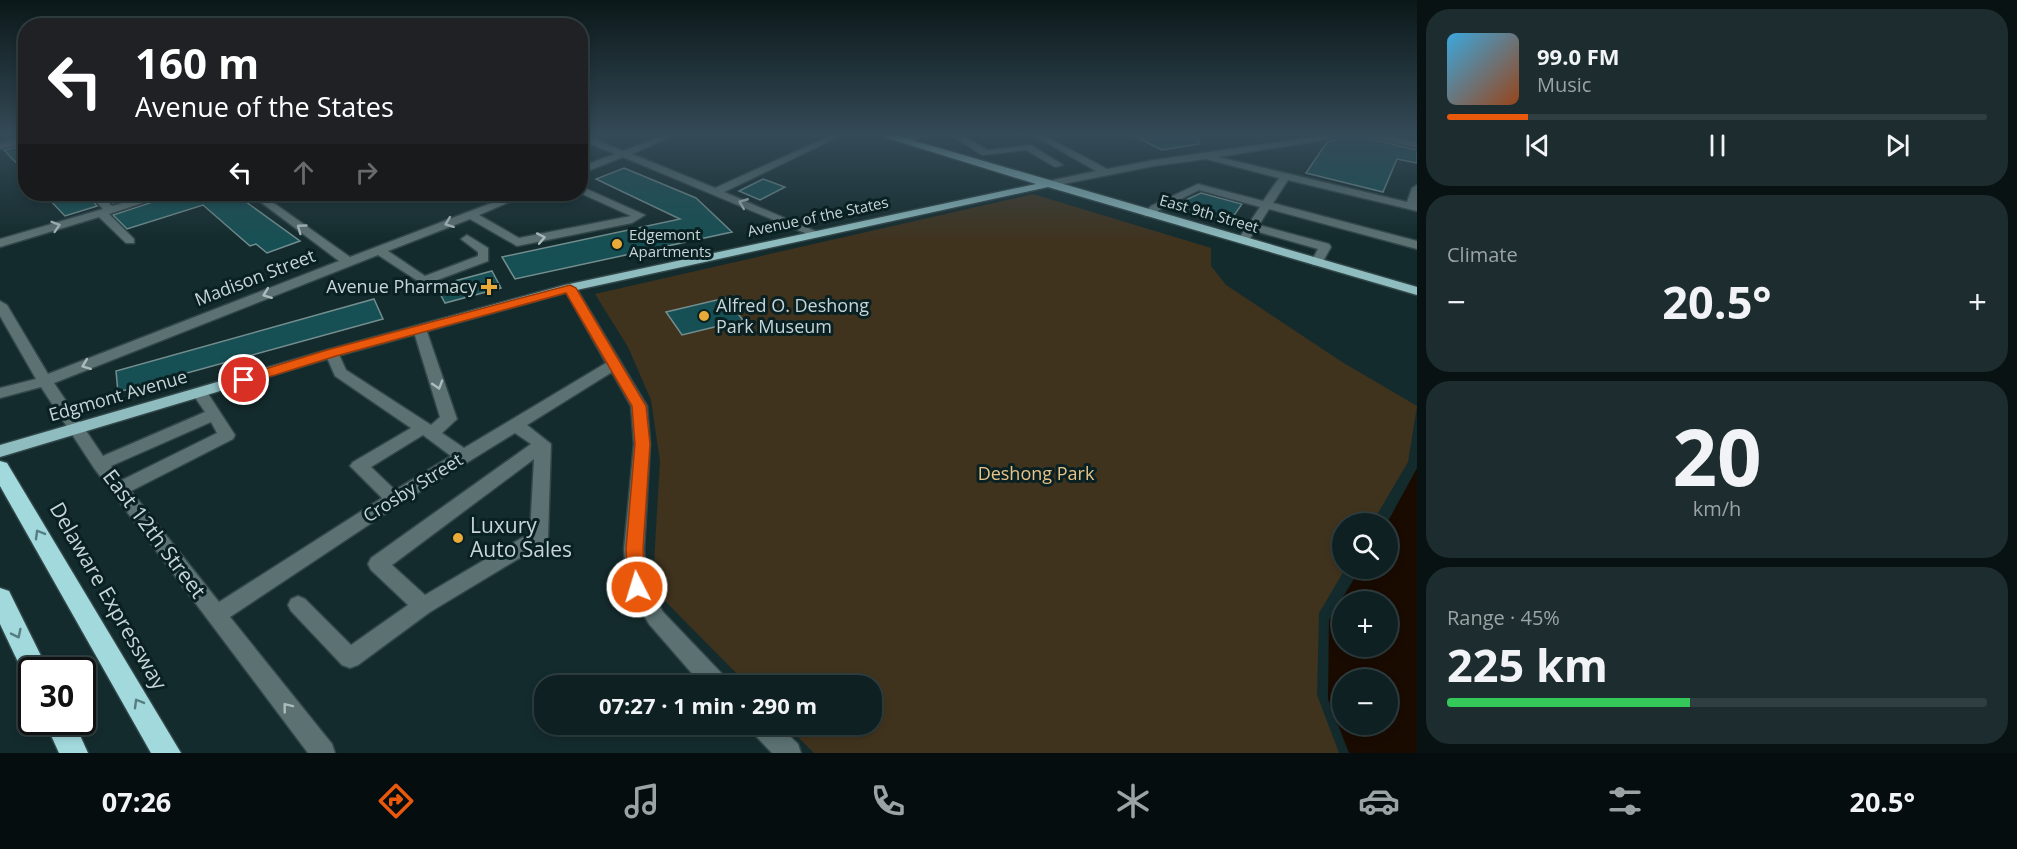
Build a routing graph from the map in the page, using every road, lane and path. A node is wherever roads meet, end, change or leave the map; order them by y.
1 (664, 171) edge
2 (760, 171) edge
3 (1007, 171) edge
4 (1103, 171) edge
5 (1117, 171) edge
6 (1265, 171) edge
7 (1275, 171) edge
8 (1106, 173) junction
9 (1285, 176) junction
10 (1048, 184) junction
11 (1417, 188) edge
12 (715, 192) junction
13 (588, 193) edge
14 (99, 201) edge
15 (140, 201) edge
16 (265, 201) edge
17 (503, 201) edge
18 (500, 202) joint
19 (1266, 206) junction
20 (1414, 207) edge
21 (105, 211) junction
22 (470, 214) junction
23 (1149, 214) junction
24 (1252, 226) junction
25 (816, 234) junction
26 (468, 239) dead end
27 (130, 241) dead end
28 (1243, 241) junction
29 (0, 243) edge
30 (1417, 245) edge
31 (378, 250) junction
32 (348, 262) junction
33 (1317, 262) junction
34 (570, 288) junction
35 (1417, 291) edge
36 (0, 305) edge
37 (420, 329) junction
38 (386, 338) joint
39 (332, 353) junction
40 (613, 365) junction
41 (45, 381) junction
42 (0, 393) edge
43 (200, 393) junction
44 (213, 415) junction
45 (514, 424) junction
46 (77, 429) junction
47 (427, 431) junction
48 (543, 444) junction
49 (0, 451) edge
50 (463, 456) junction
51 (100, 464) junction
52 (0, 468) edge
53 (120, 489) junction
54 (394, 499) junction
55 (0, 598) edge
56 (298, 605) dead end
57 (423, 606) junction
58 (216, 615) junction
59 (29, 657) edge
60 (708, 675) edge
61 (65, 735) edge
62 (770, 735) edge
63 (74, 753) edge
64 (167, 753) edge
65 (323, 753) edge
66 (789, 753) edge

1 - 12 street
2 - 12 street
3 - 10 main road, East 9th Street
4 - 8 street
5 - 8 street, Avenue of the States
6 - 9 street
7 - 9 street
8 - 10 street, Avenue of the States
9 - 19 street
9 - 20 street
10 - 23 main road, East 9th Street
10 - 25 main road, Avenue of the States
11 - 20 street
25 -> 12 street
22 -> 13 street
14 - 21 street
15 - 21 street
32 -> 16 street
17 - 18 street, Madison Street
18 - 22 street, Madison Street
19 - 23 street
19 - 24 street
19 - 30 street
21 - 27 street
29 -> 21 street
22 -> 31 street, Madison Street
23 - 28 main road, East 9th Street
24 - 28 street
24 - 33 street
25 - 34 main road, Avenue of the States
26 - 31 street
28 - 33 main road, East 9th Street
31 - 32 street, Madison Street
32 -> 41 street, Madison Street
33 - 35 main road, East 9th Street
34 - 37 main road, Avenue of the States
34 - 40 street
36 - 41 street, East 12th Street
37 - 38 main road, Avenue of the States
37 -> 47 street
38 - 39 main road, Edgmont Avenue
39 - 43 main road, Edgmont Avenue
39 - 47 street
40 - 45 street, Crosby Street
40 - 60 street
41 - 42 street, Madison Street
41 - 46 street, East 12th Street
43 - 44 street
43 - 46 main road, Edgmont Avenue
44 - 51 street
44 - 53 street
45 - 48 street
45 - 50 street, Crosby Street
46 - 49 main road, Edgmont Avenue
46 - 51 street, East 12th Street
47 - 50 street
47 - 54 street
48 - 57 street
48 - 57 street
50 - 54 street, Crosby Street
51 - 53 street, East 12th Street
64 -> 52 highway, Delaware Expressway
53 - 58 street, East 12th Street
54 - 58 street, Crosby Street
55 -> 59 highway
56 - 57 street
65 -> 58 street, East 12th Street
61 - 63 highway
62 - 66 street

